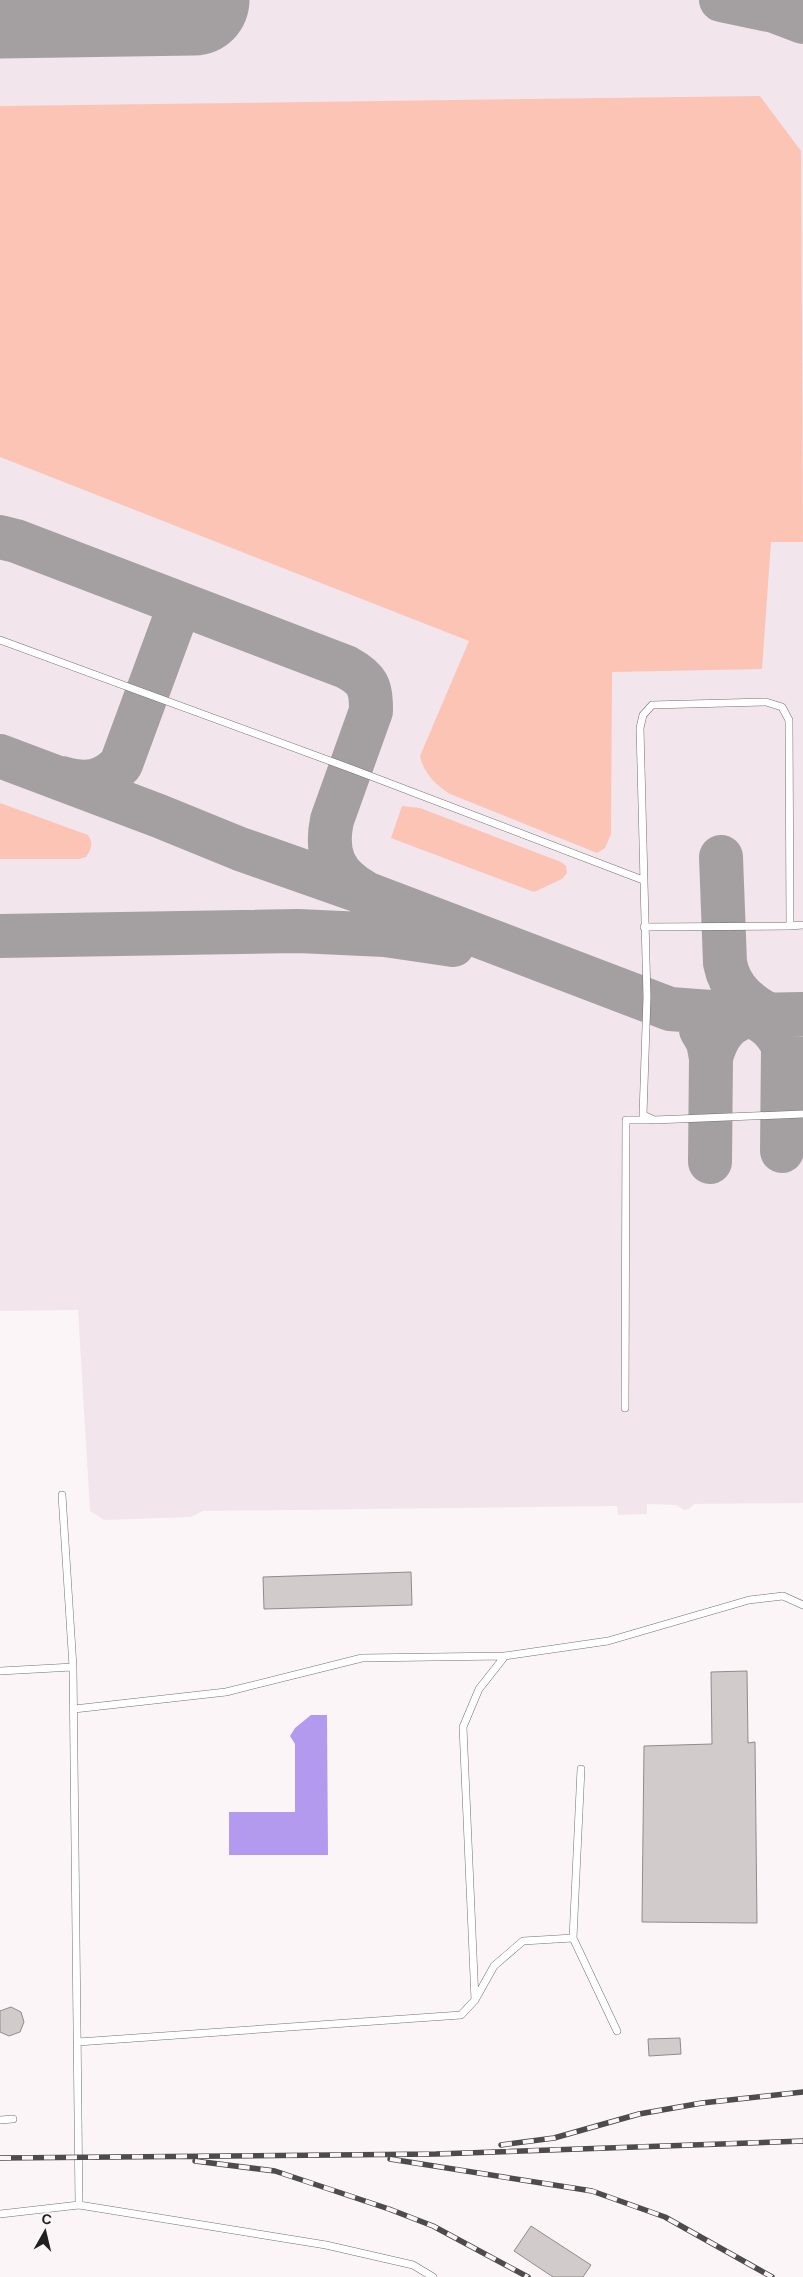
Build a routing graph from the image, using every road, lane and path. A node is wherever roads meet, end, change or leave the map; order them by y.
1 (0, 640) edge
2 (643, 880) junction
3 (803, 925) edge
4 (790, 926) junction
5 (644, 927) junction
6 (803, 1114) edge
7 (650, 1120) junction
8 (625, 1408) dead end
9 (62, 1495) dead end
10 (803, 1605) edge
11 (506, 1656) junction
12 (73, 1667) junction
13 (0, 1671) edge
14 (74, 1709) junction
15 (581, 1769) dead end
16 (573, 1938) junction
17 (475, 2000) junction
18 (617, 2031) dead end
19 (78, 2042) junction
20 (14, 2119) dead end
21 (0, 2120) edge
22 (79, 2205) junction
23 (0, 2214) edge
24 (433, 2277) edge

1 - 2 lane
2 - 4 lane
2 - 5 lane
3 - 4 lane
4 - 5 lane
5 - 7 lane
6 - 7 lane
7 - 8 lane
9 - 12 lane
10 - 11 lane
11 - 14 lane
11 - 17 lane
12 - 13 lane
12 - 14 lane
14 - 19 lane
15 - 16 lane
16 - 17 lane
16 - 18 lane
17 - 19 lane
19 - 22 lane
20 - 21 lane
22 - 23 lane
22 - 24 lane

